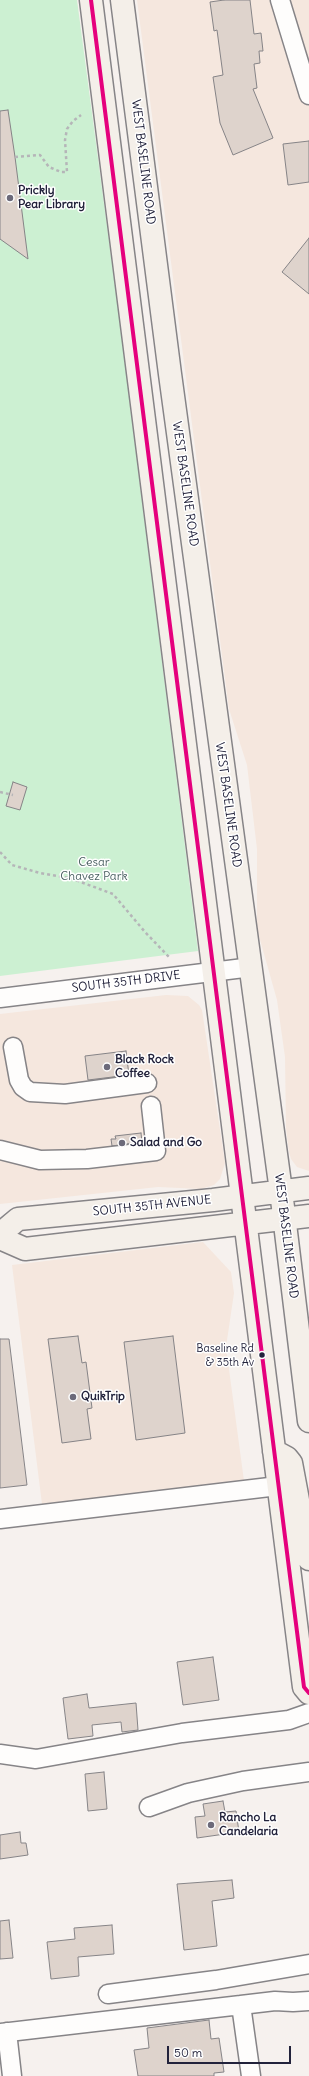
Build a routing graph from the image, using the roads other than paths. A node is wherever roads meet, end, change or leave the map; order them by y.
1 (91, 0) edge
2 (113, 0) edge
3 (122, 0) edge
4 (280, 0) edge
5 (128, 47) junction
6 (309, 94) edge
7 (149, 209) junction
8 (119, 212) junction
9 (219, 741) junction
10 (185, 746) junction
11 (252, 967) junction
12 (214, 972) junction
13 (0, 998) edge
14 (13, 1047) dead end
15 (147, 1083) dead end
16 (151, 1106) dead end
17 (0, 1150) edge
18 (309, 1188) edge
19 (281, 1191) junction
20 (242, 1196) junction
21 (309, 1216) edge
22 (285, 1218) junction
23 (245, 1223) junction
24 (0, 1234) edge
25 (0, 1238) edge
26 (309, 1421) edge
27 (274, 1451) junction
28 (278, 1486) junction
29 (0, 1519) edge
30 (309, 1558) edge
31 (309, 1693) edge
32 (309, 1713) edge
33 (0, 1754) edge
34 (309, 1772) edge
35 (149, 1807) dead end
36 (309, 1964) edge
37 (108, 1994) dead end
38 (309, 2001) edge
39 (241, 2005) junction
40 (3, 2032) edge
41 (12, 2076) edge
42 (250, 2076) edge

1 - 8 main road
2 - 5 street
3 - 5 main road, WEST BASELINE ROAD
4 - 6 street
5 - 7 main road, WEST BASELINE ROAD
7 - 8 main road
7 - 9 main road, WEST BASELINE ROAD
8 - 10 main road
9 - 10 main road
9 - 11 main road, WEST BASELINE ROAD
10 - 12 main road
11 - 12 street, SOUTH 35TH DRIVE
11 - 19 main road, WEST BASELINE ROAD
12 - 13 street, SOUTH 35TH DRIVE
12 - 20 main road
14 - 15 street
16 - 17 street
18 - 19 main road, SOUTH 35TH AVENUE
19 - 20 main road, SOUTH 35TH AVENUE
19 - 22 main road, WEST BASELINE ROAD
20 - 23 main road
20 - 24 main road, SOUTH 35TH AVENUE
21 - 22 main road
22 - 23 main road
22 - 26 main road, WEST BASELINE ROAD
23 - 25 main road
23 - 27 main road
27 - 28 main road
27 - 30 main road
28 - 29 street
28 - 31 main road
32 - 33 street
34 - 35 street
36 - 37 street
38 - 39 street
39 - 40 street
39 - 42 street
40 - 41 street

